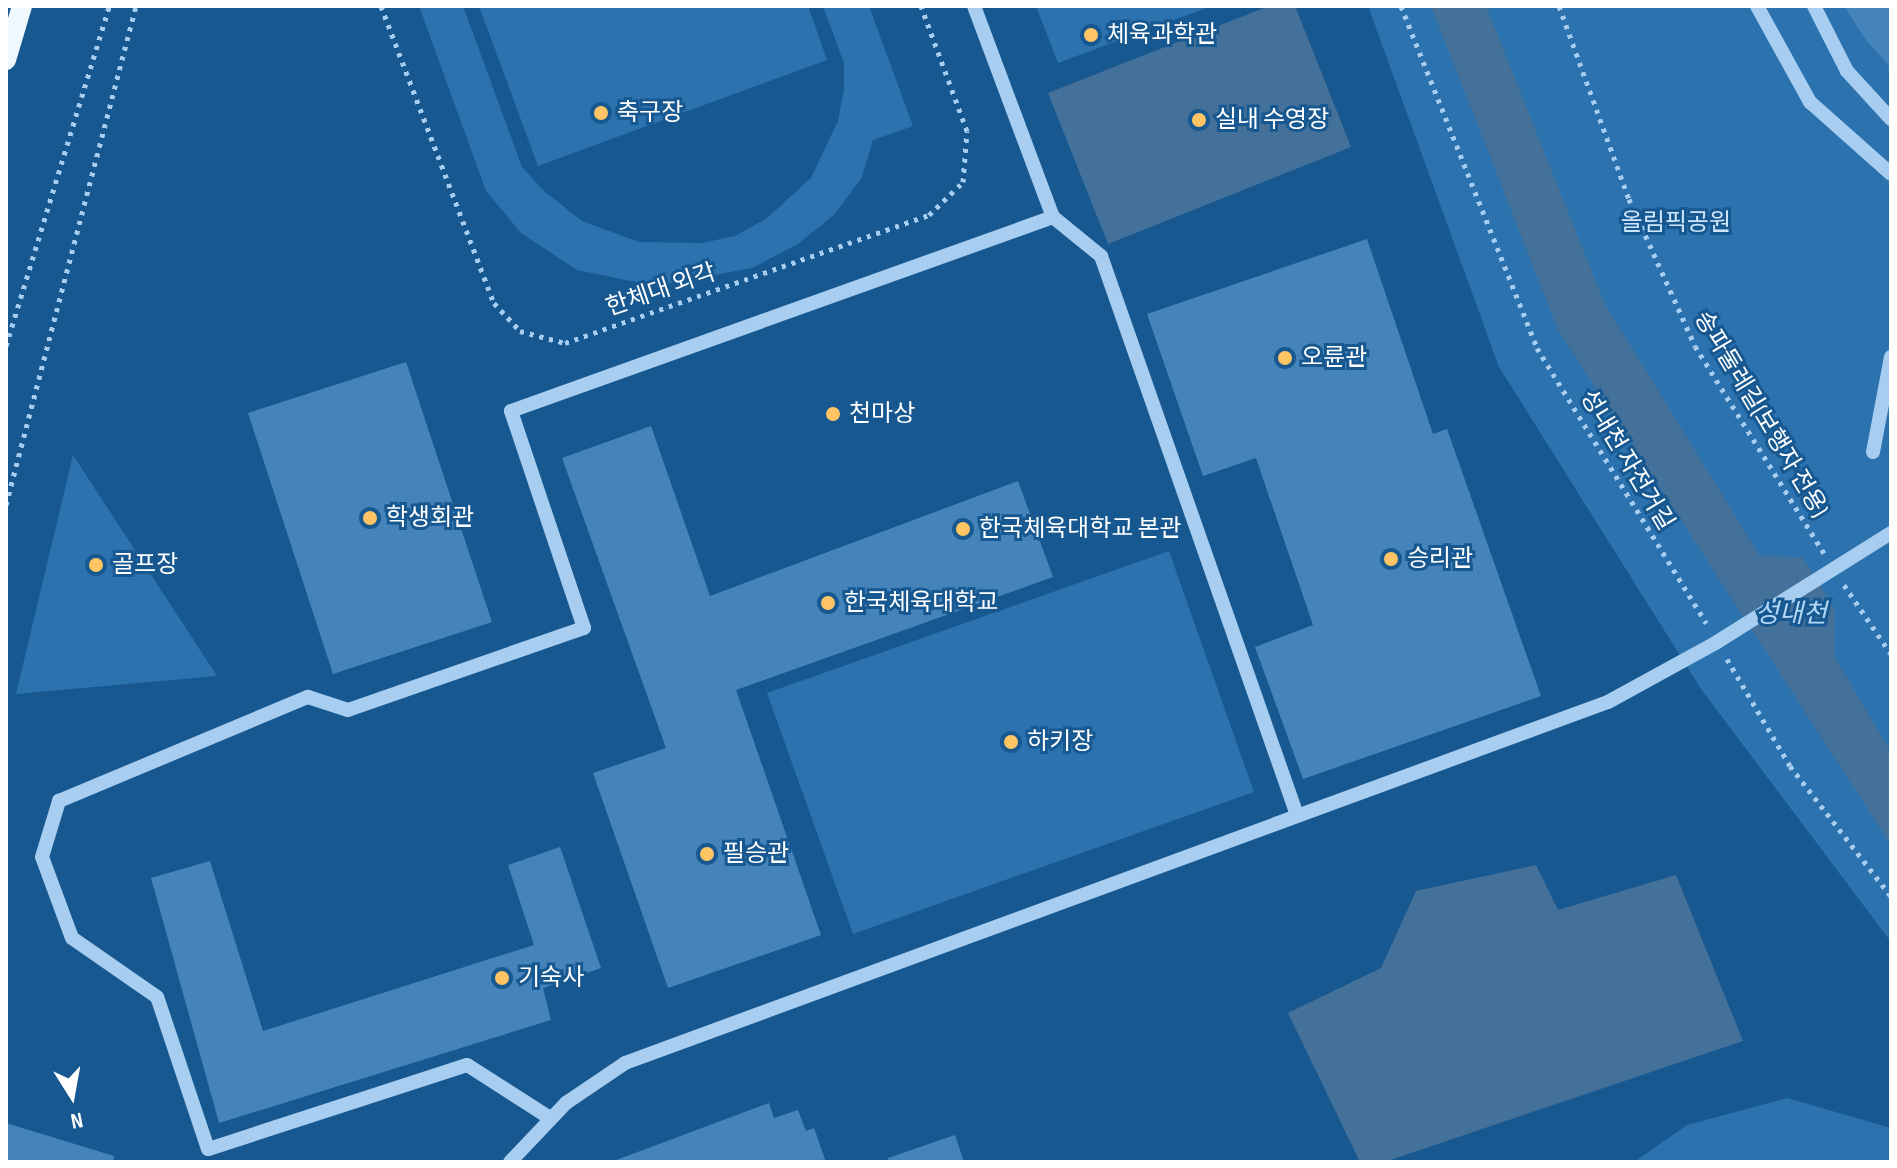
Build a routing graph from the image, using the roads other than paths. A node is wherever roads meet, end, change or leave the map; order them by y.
1 (22, 6) edge
2 (974, 6) edge
3 (1757, 6) edge
4 (1814, 6) edge
5 (6, 60) edge
6 (1891, 119) edge
7 (1891, 174) edge
8 (1053, 217) junction
9 (1891, 357) edge
10 (1873, 452) dead end
11 (1891, 533) edge
12 (1297, 815) junction
13 (550, 1118) junction
14 (510, 1162) edge

1 - 5 main road
2 - 8 lane
3 - 7 lane
4 - 6 lane
8 - 12 lane
8 - 13 lane
9 - 10 lane
11 - 12 lane
12 - 13 lane
13 - 14 lane

